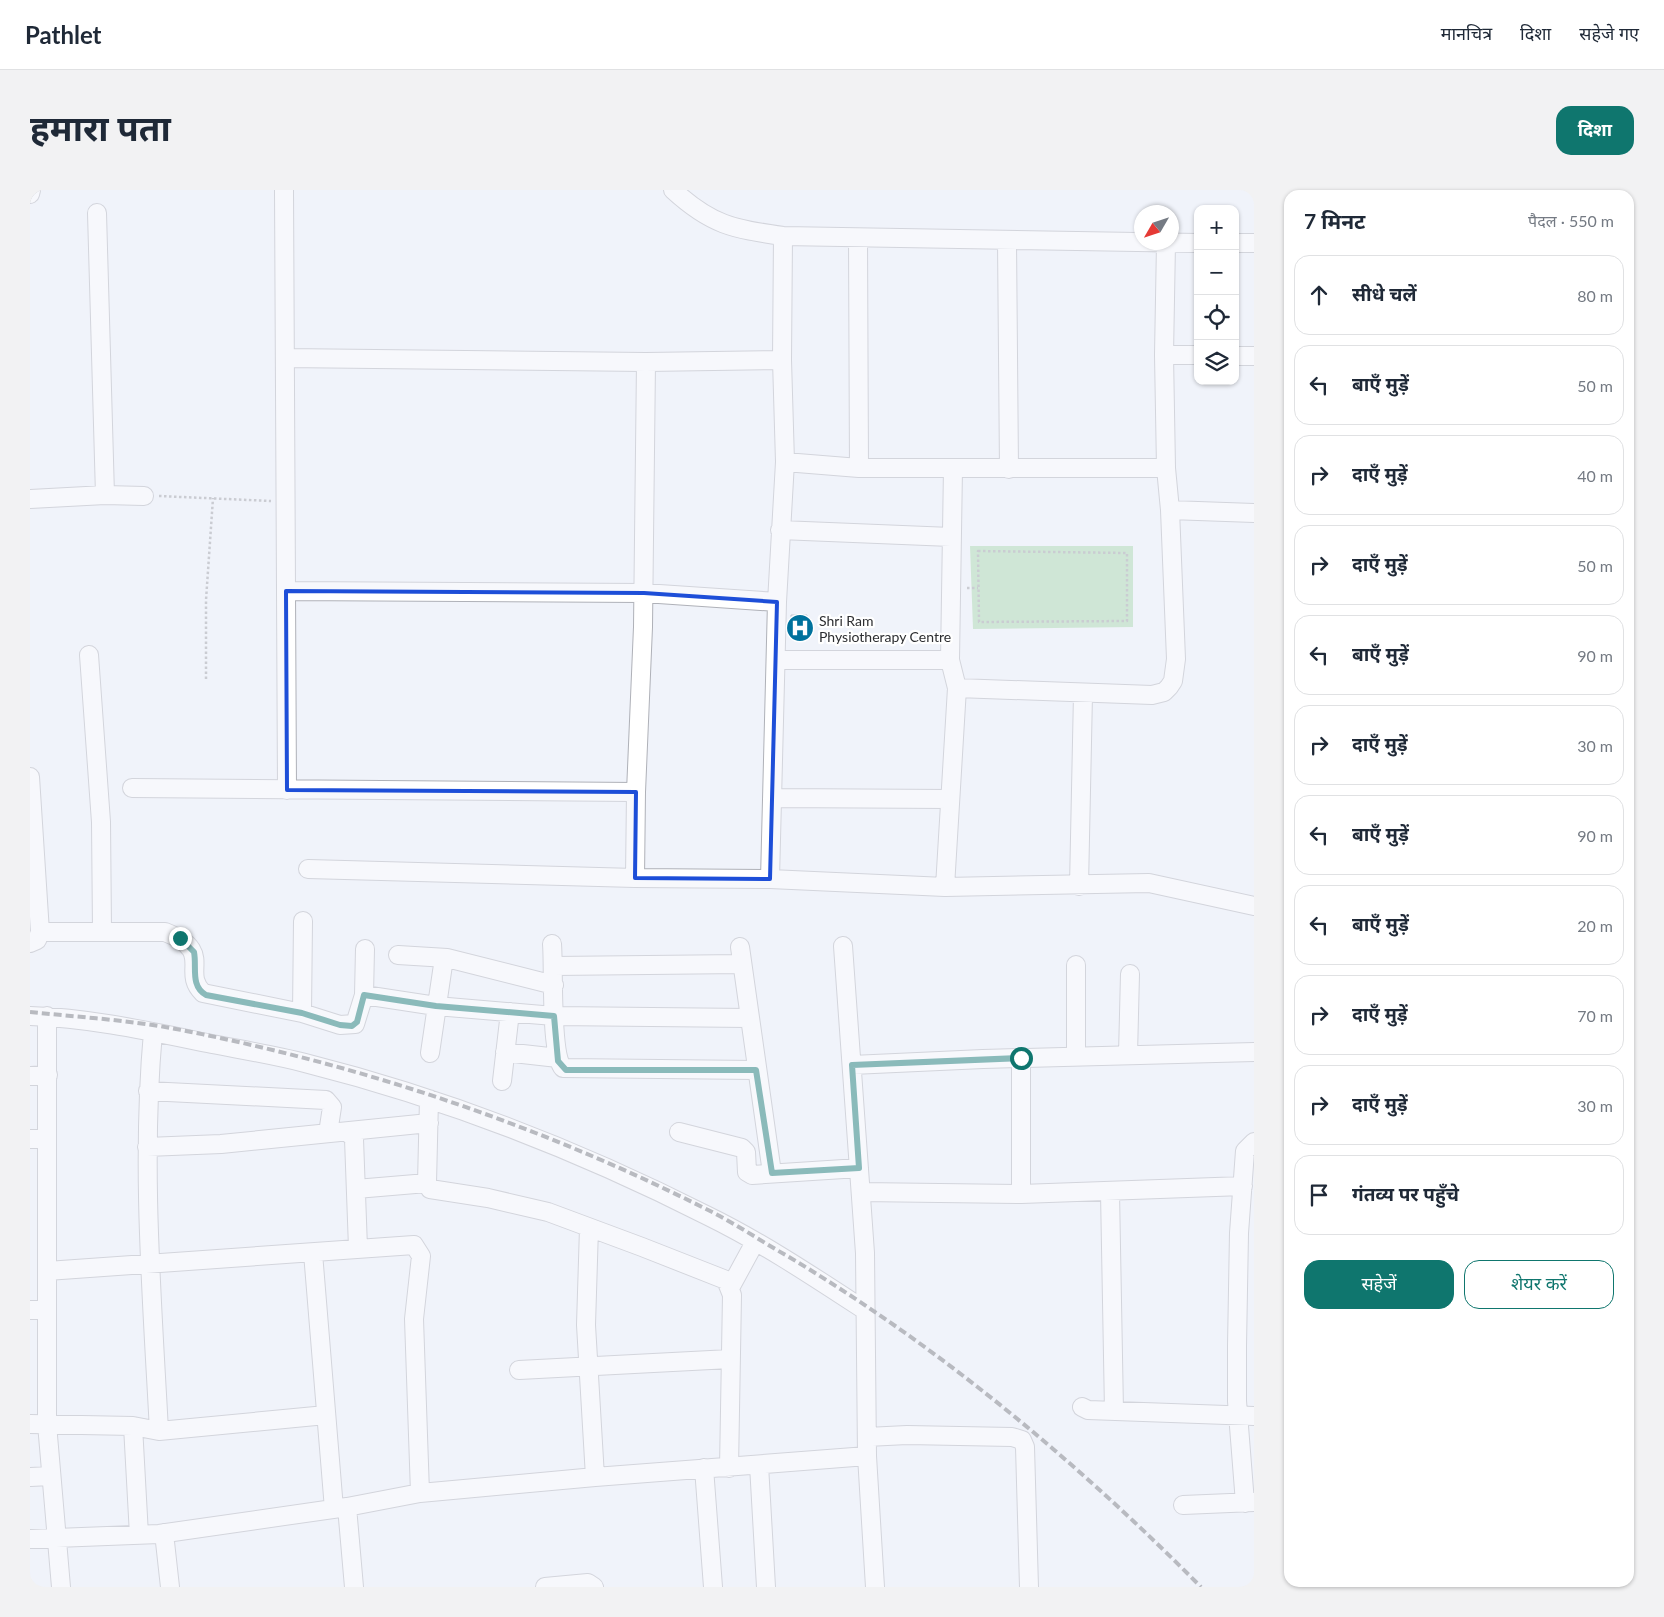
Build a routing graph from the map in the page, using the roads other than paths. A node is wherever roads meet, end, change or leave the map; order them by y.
1 (30, 190) edge
2 (284, 190) edge
3 (673, 190) edge
4 (30, 194) edge
5 (97, 213) dead end
6 (783, 236) junction
7 (858, 238) junction
8 (1007, 241) junction
9 (1134, 243) edge
10 (1179, 243) edge
11 (1194, 243) edge
12 (1239, 243) edge
13 (1254, 243) edge
14 (1166, 250) edge
15 (1164, 355) junction
16 (1194, 355) edge
17 (1239, 356) edge
18 (1254, 356) edge
19 (285, 358) junction
20 (782, 360) junction
21 (646, 362) junction
22 (784, 462) junction
23 (859, 468) junction
24 (952, 468) junction
25 (1166, 468) junction
26 (1008, 469) junction
27 (105, 495) junction
28 (144, 496) road end
29 (30, 499) edge
30 (1170, 510) junction
31 (1254, 513) edge
32 (780, 530) junction
33 (951, 537) junction
34 (286, 591) junction
35 (644, 594) junction
36 (777, 602) junction
37 (89, 655) dead end
38 (776, 660) junction
39 (950, 660) junction
40 (957, 688) junction
41 (1083, 694) junction
42 (30, 777) edge
43 (30, 788) edge
44 (132, 788) dead end
45 (287, 790) junction
46 (636, 792) junction
47 (772, 798) junction
48 (950, 799) junction
49 (308, 869) dead end
50 (34, 877) edge
51 (635, 878) junction
52 (770, 879) junction
53 (1079, 886) junction
54 (945, 887) junction
55 (1254, 906) edge
56 (303, 921) dead end
57 (102, 931) junction
58 (35, 937) edge
59 (552, 944) dead end
60 (843, 946) dead end
61 (365, 949) dead end
62 (398, 955) dead end
63 (444, 958) junction
64 (1076, 965) dead end
65 (554, 966) junction
66 (1130, 974) dead end
67 (554, 985) junction
68 (364, 995) junction
69 (436, 1006) junction
70 (510, 1012) junction
71 (302, 1013) junction
72 (39, 1016) edge
73 (554, 1016) junction
74 (749, 1018) junction
75 (153, 1032) junction
76 (505, 1052) junction
77 (1254, 1052) edge
78 (430, 1053) dead end
79 (1128, 1055) junction
80 (1076, 1056) junction
81 (558, 1058) junction
82 (1021, 1058) junction
83 (852, 1065) junction
84 (756, 1070) junction
85 (30, 1076) edge
86 (48, 1076) junction
87 (502, 1082) dead end
88 (148, 1091) junction
89 (429, 1100) junction
90 (429, 1123) junction
91 (348, 1132) junction
92 (679, 1132) dead end
93 (328, 1133) junction
94 (39, 1139) edge
95 (1254, 1142) edge
96 (147, 1147) junction
97 (859, 1168) junction
98 (772, 1173) junction
99 (427, 1183) junction
100 (1242, 1186) junction
101 (356, 1189) junction
102 (861, 1192) junction
103 (1110, 1192) junction
104 (39, 1194) edge
105 (1021, 1194) junction
106 (589, 1228) junction
107 (755, 1242) junction
108 (358, 1248) junction
109 (39, 1251) edge
110 (313, 1253) junction
111 (150, 1265) junction
112 (47, 1272) junction
113 (730, 1288) junction
114 (38, 1310) edge
115 (866, 1311) junction
116 (730, 1360) junction
117 (38, 1362) edge
118 (587, 1367) junction
119 (519, 1370) dead end
120 (1082, 1407) dead end
121 (1114, 1411) junction
122 (326, 1415) junction
123 (1246, 1416) edge
124 (38, 1424) edge
125 (133, 1426) junction
126 (159, 1431) junction
127 (867, 1437) junction
128 (867, 1456) junction
129 (759, 1465) junction
130 (704, 1468) junction
131 (728, 1468) junction
132 (51, 1476) junction
133 (30, 1477) edge
134 (595, 1477) junction
135 (420, 1493) junction
136 (1249, 1502) edge
137 (1183, 1505) dead end
138 (341, 1508) junction
139 (164, 1533) junction
140 (139, 1535) junction
141 (55, 1538) junction
142 (30, 1539) edge
143 (61, 1587) edge
144 (170, 1587) edge
145 (354, 1587) edge
146 (545, 1587) edge
147 (594, 1587) edge
148 (713, 1587) edge
149 (766, 1587) edge
150 (875, 1587) edge
151 (1029, 1587) edge

1 - 4 street
2 - 19 street
3 - 6 street
5 - 27 street
6 - 7 street
6 - 20 street
7 - 8 street
7 - 23 street
8 - 9 street
8 - 26 street
10 - 11 street
12 - 13 street
14 - 15 street
15 - 16 street
15 - 25 street
17 - 18 street
19 - 21 street
19 - 34 street
20 - 21 street
20 - 22 street
21 - 35 street
22 - 23 street
22 - 32 street
23 - 24 street
24 - 26 street
24 - 33 street
25 - 26 street
25 - 30 street
27 - 28 street
27 - 29 street
30 - 31 street
30 - 41 street
32 - 33 street
32 - 36 street
33 - 39 street
34 - 35 street
34 - 45 street
35 - 36 street
35 - 46 street
36 - 38 street
37 - 57 street
38 - 39 street
38 - 47 street
39 - 40 street
40 - 41 street
40 - 48 street
41 - 53 street
42 - 43 street
43 - 50 street
44 - 45 street
45 - 46 street
46 - 51 street
47 - 48 street
47 - 52 street
48 - 54 street
49 - 51 street
50 - 58 street
51 - 52 street
52 - 54 street
53 - 54 street
53 - 55 street
56 - 71 street
57 - 58 street
57 - 71 street
59 - 65 street
60 - 83 street
61 - 68 street
62 - 63 street
63 - 67 street
63 - 69 street
64 - 80 street
65 - 67 street
65 - 74 street
66 - 79 street
67 - 73 street
68 - 69 street
68 - 71 street
69 - 70 street
69 - 78 street
70 - 73 street
70 - 76 street
72 - 75 street
72 - 86 street
73 - 74 street
73 - 81 street
74 - 84 street
75 - 88 street
75 - 89 street
76 - 81 street
76 - 87 street
77 - 79 street
79 - 80 street
80 - 82 street
81 - 84 street
82 - 83 street
82 - 105 street
83 - 97 street
84 - 98 street
85 - 86 street
86 - 94 street
88 - 93 street
88 - 96 street
89 - 90 street
89 - 107 street
90 - 91 street
90 - 99 street
91 - 93 street
91 - 101 street
92 - 98 street
93 - 96 street
94 - 104 street
95 - 100 street
96 - 111 street
97 - 98 street
97 - 102 street
99 - 101 street
99 - 106 street
100 - 103 street
100 - 123 street
101 - 108 street
102 - 105 street
102 - 115 street
103 - 105 street
103 - 121 street
104 - 109 street
106 - 113 street
106 - 118 street
107 - 113 street
107 - 115 street
108 - 110 street
108 - 135 street
109 - 112 street
110 - 111 street
110 - 122 street
111 - 112 street
111 - 126 street
112 - 114 street
113 - 116 street
114 - 117 street
115 - 127 street
116 - 118 street
116 - 131 street
117 - 124 street
118 - 119 street
118 - 134 street
120 - 121 street
121 - 123 street
122 - 126 street
122 - 138 street
123 - 136 street
124 - 125 street
124 - 132 street
125 - 126 street
125 - 140 street
127 - 128 street
127 - 151 street
128 - 129 street
128 - 150 street
129 - 131 street
129 - 149 street
130 - 131 street
130 - 134 street
130 - 148 street
132 - 133 street
132 - 141 street
134 - 135 street
135 - 138 street
136 - 137 street
138 - 139 street
138 - 145 street
139 - 140 street
139 - 144 street
140 - 141 street
141 - 142 street
141 - 143 street
146 - 147 street

